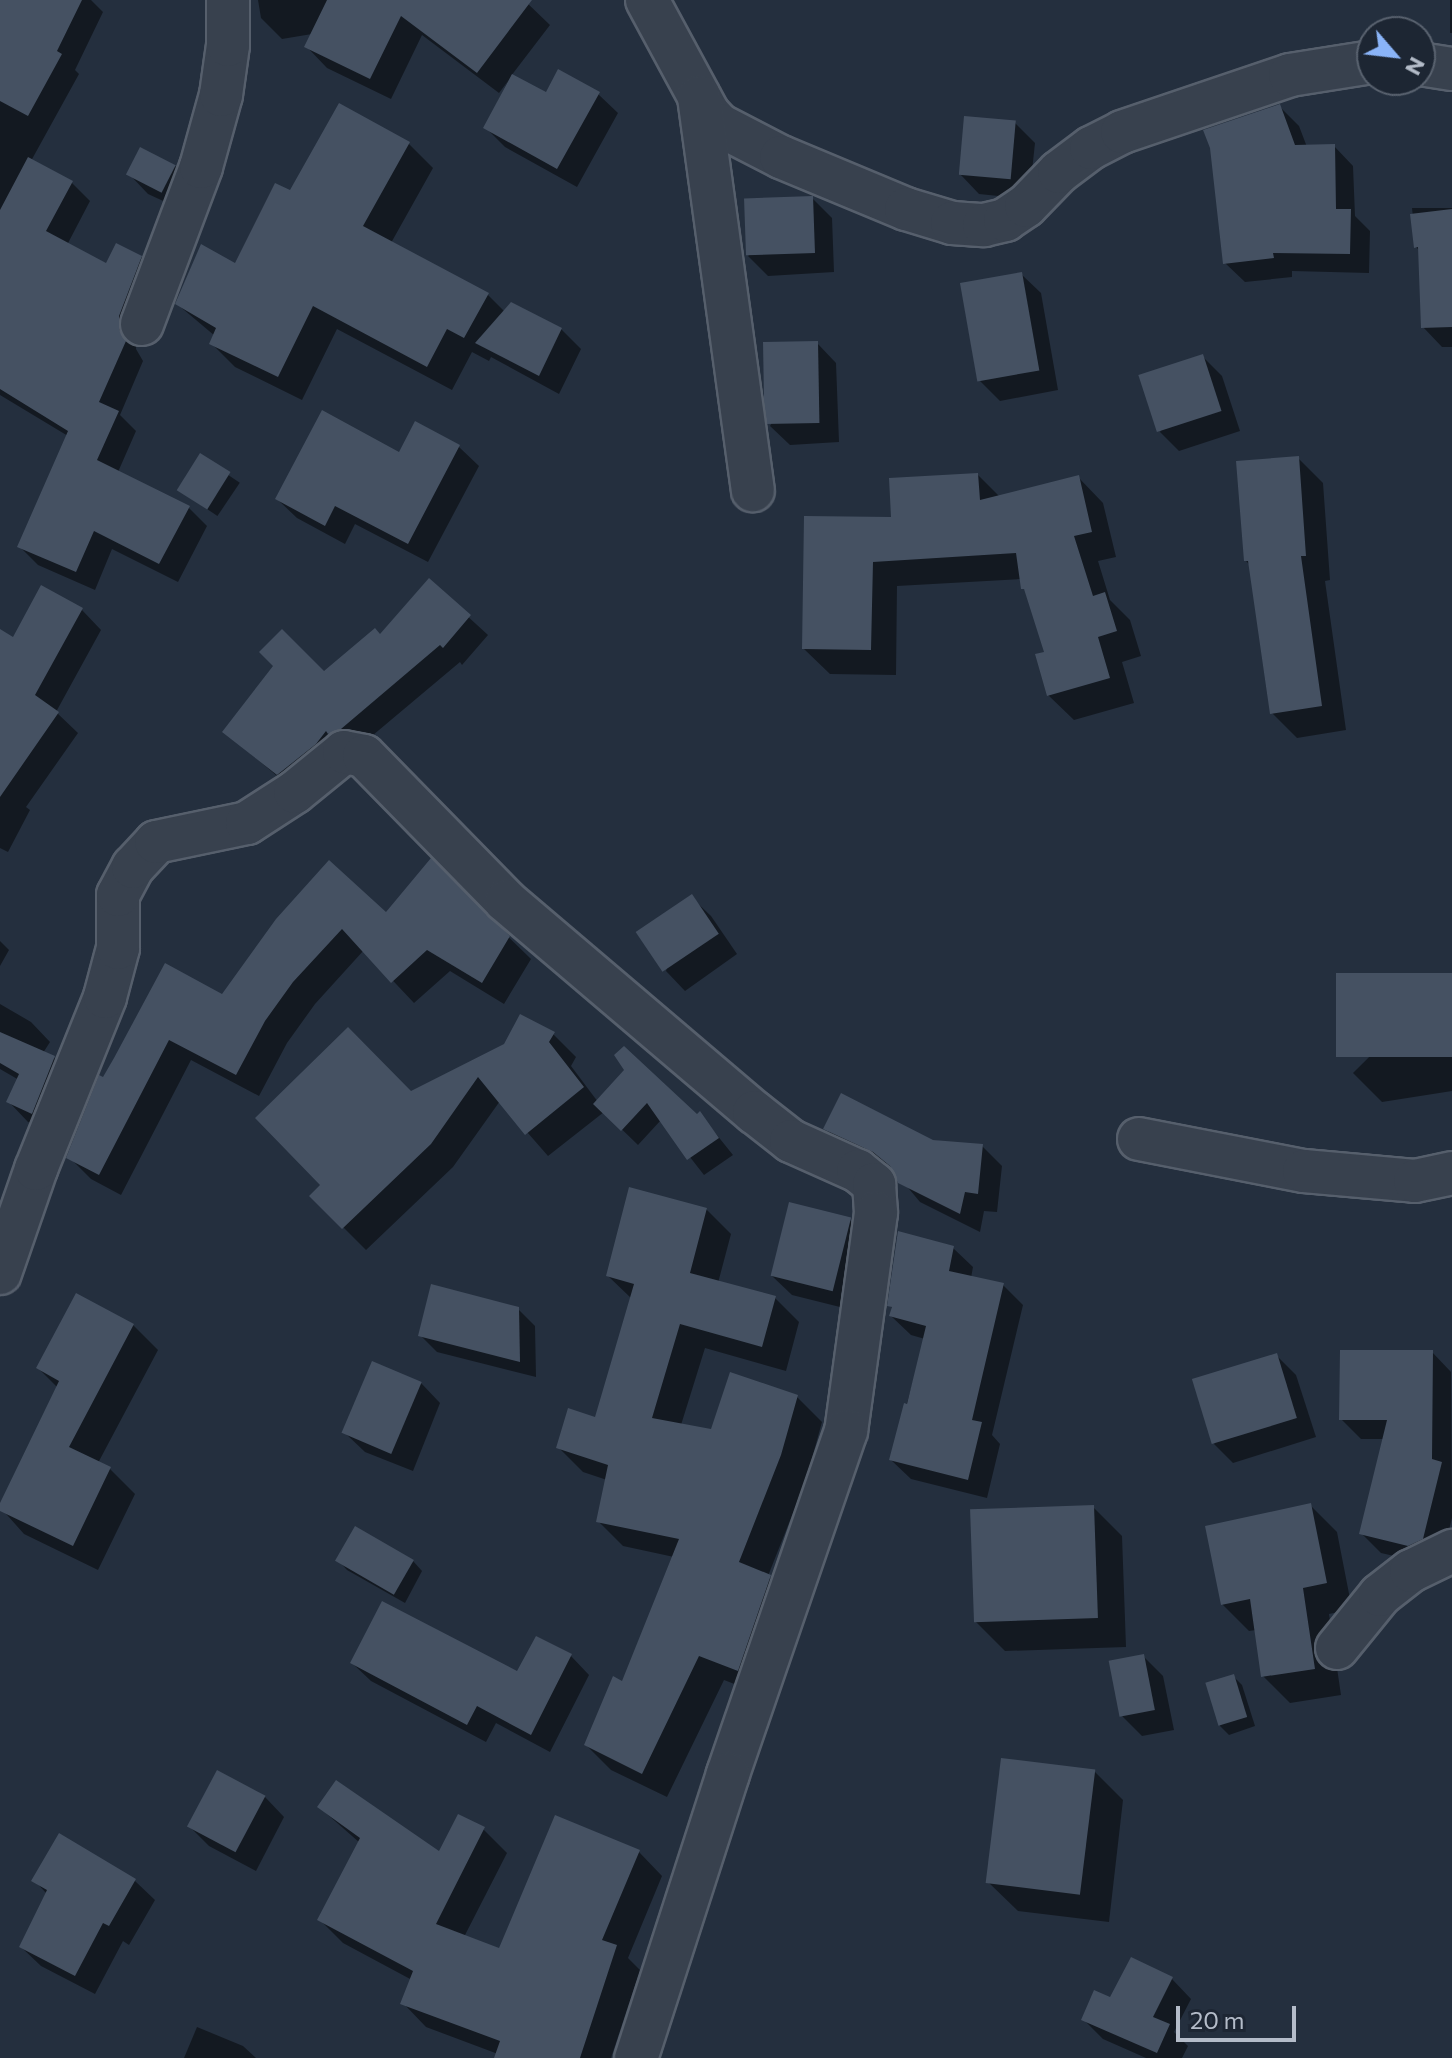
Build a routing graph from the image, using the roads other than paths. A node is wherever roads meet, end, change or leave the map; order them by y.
1 (228, 0) edge
2 (647, 0) edge
3 (1356, 65) edge
4 (699, 97) junction
5 (142, 324) dead end
6 (753, 490) dead end
7 (1139, 1139) dead end
8 (1452, 1173) edge
9 (0, 1273) edge
10 (1452, 1551) edge
11 (1337, 1648) dead end
12 (636, 2058) edge

1 - 5 street
2 - 4 street
3 - 4 street
4 - 6 street
7 - 8 street
9 - 12 street
10 - 11 street

